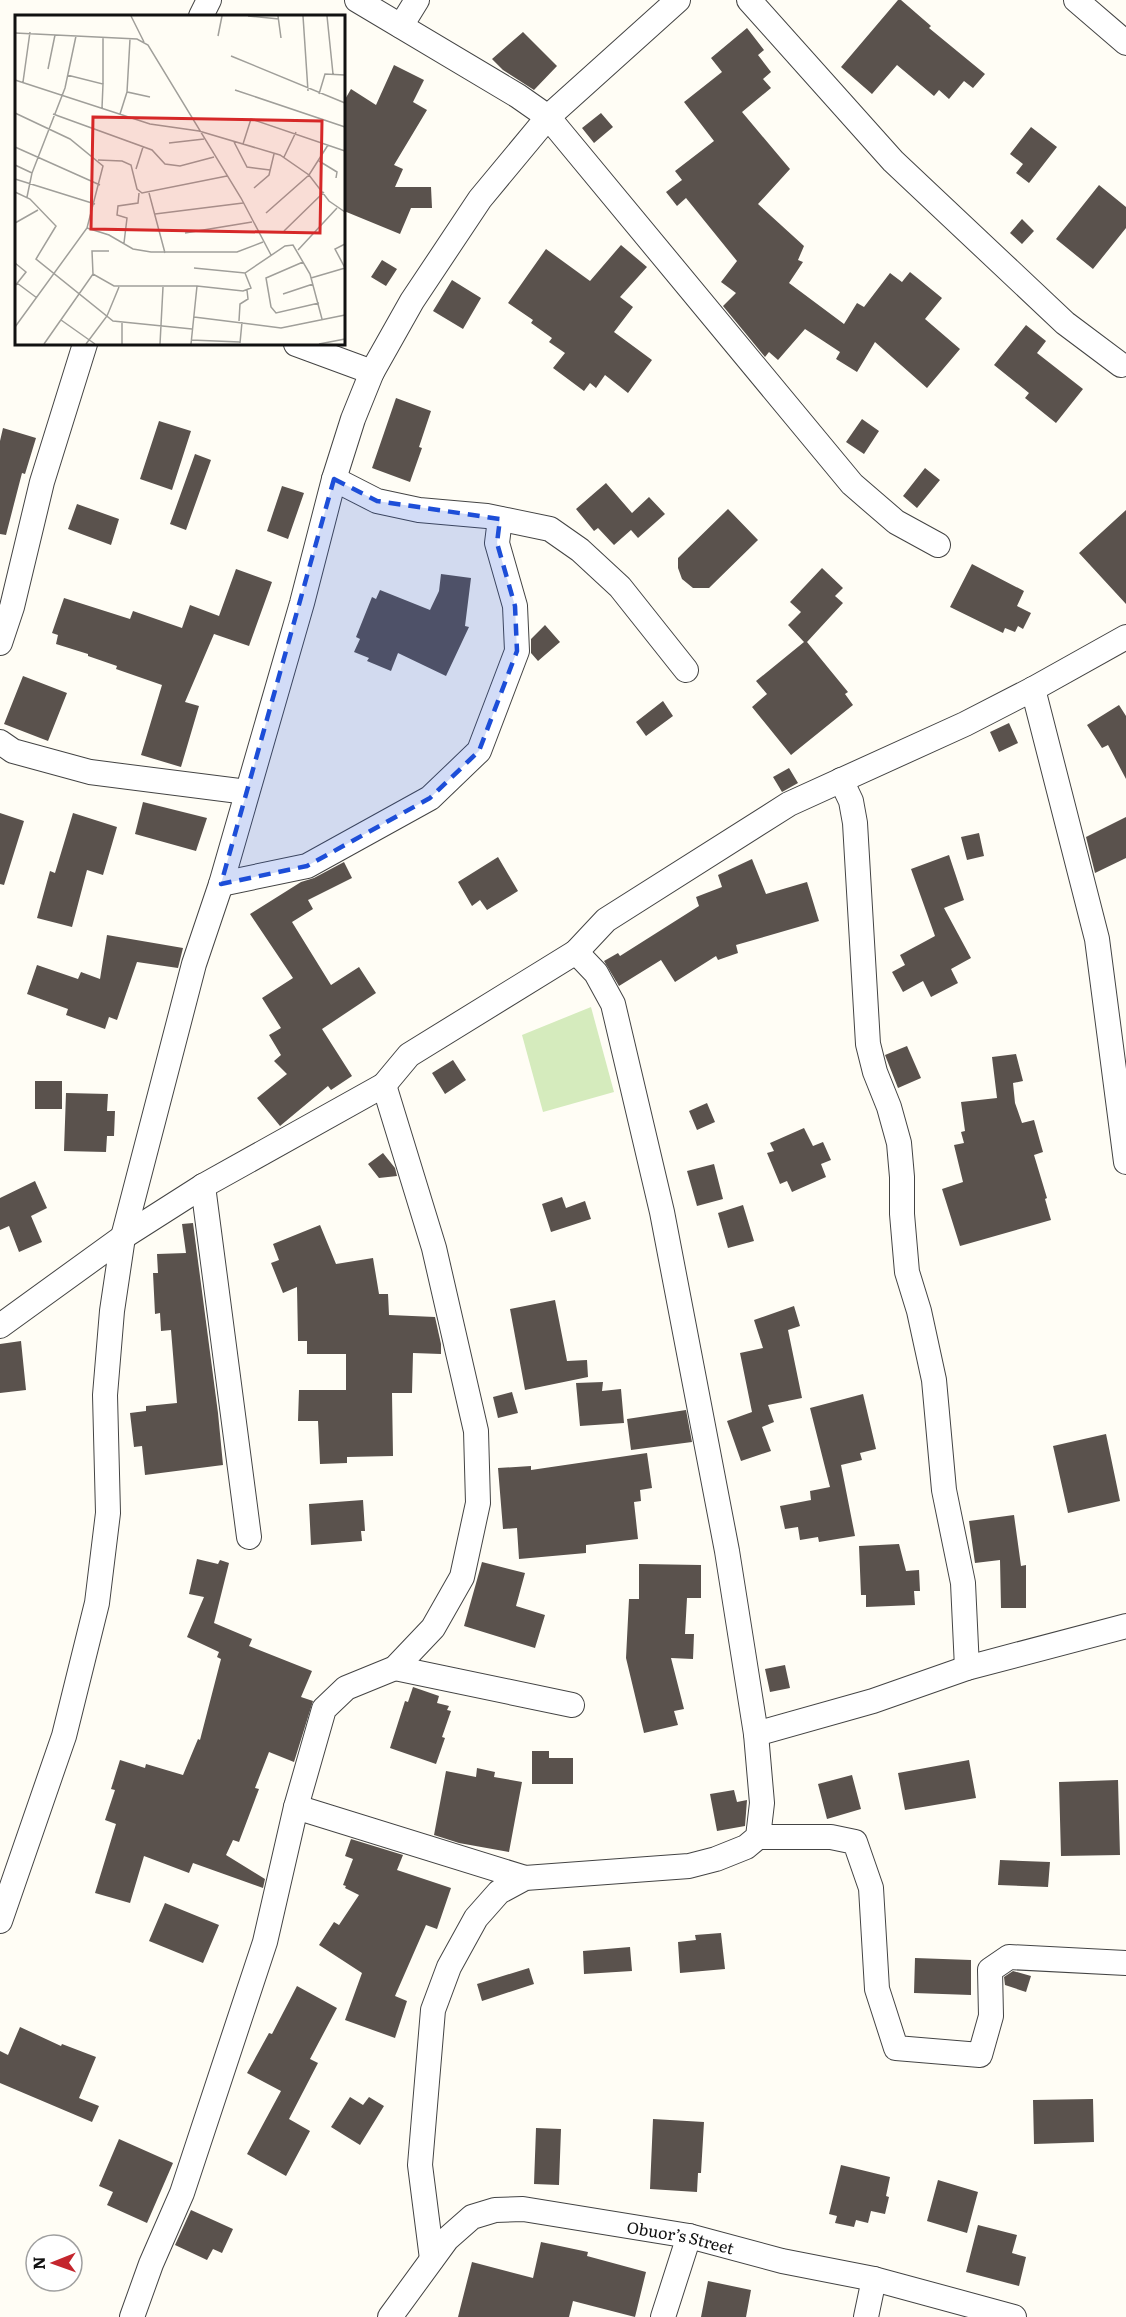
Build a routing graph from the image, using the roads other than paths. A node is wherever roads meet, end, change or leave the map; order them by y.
1 (209, 0) edge
2 (357, 0) edge
3 (417, 0) edge
4 (678, 0) edge
5 (749, 0) edge
6 (1076, 0) edge
7 (202, 15) edge
8 (401, 26) junction
9 (1126, 43) edge
10 (548, 117) junction
11 (85, 345) edge
12 (299, 345) edge
13 (1121, 365) dead end
14 (372, 372) junction
15 (334, 479) junction
16 (500, 519) junction
17 (938, 545) dead end
18 (1126, 637) edge
19 (0, 643) edge
20 (686, 670) dead end
21 (1033, 689) junction
22 (0, 742) edge
23 (841, 780) junction
24 (247, 792) junction
25 (221, 884) junction
26 (576, 952) junction
27 (384, 1085) junction
28 (1126, 1162) edge
29 (203, 1186) junction
30 (123, 1237) junction
31 (0, 1326) edge
32 (249, 1537) dead end
33 (1126, 1626) edge
34 (395, 1668) junction
35 (967, 1668) junction
36 (572, 1706) dead end
37 (756, 1734) junction
38 (296, 1807) junction
39 (758, 1837) junction
40 (525, 1878) junction
41 (0, 1921) edge
42 (1126, 1963) edge
43 (689, 2236) junction
44 (432, 2259) junction
45 (874, 2279) junction
46 (132, 2317) edge
47 (390, 2317) edge
48 (663, 2317) edge
49 (866, 2317) edge
50 (1014, 2317) edge

1 - 7 street
2 - 8 street
3 - 8 street
4 - 10 street
5 - 13 street
6 - 9 street
8 - 10 street
10 - 14 street
10 - 17 street
11 - 19 street
12 - 14 street
14 - 15 street
15 - 16 street
15 - 24 street
16 - 20 street
16 - 25 street
18 - 21 street
21 - 23 street
21 - 28 street
22 - 24 street
23 - 26 street
23 - 35 street
24 - 25 street
25 - 30 street
26 - 27 street
26 - 37 street
27 - 29 street
27 - 34 street
29 - 30 street
29 - 32 street
30 - 31 street
30 - 41 street
33 - 35 street
34 - 36 street
34 - 38 street
35 - 37 street
37 - 39 street
38 - 40 street
38 - 46 street
39 - 40 street
39 - 42 street
40 - 44 street
43 - 44 street, Obuor’s Street
43 - 45 street, Obuor’s Street
43 - 48 street
44 - 47 street, Obuor’s Street
45 - 49 street
45 - 50 street, Obuor’s Street

